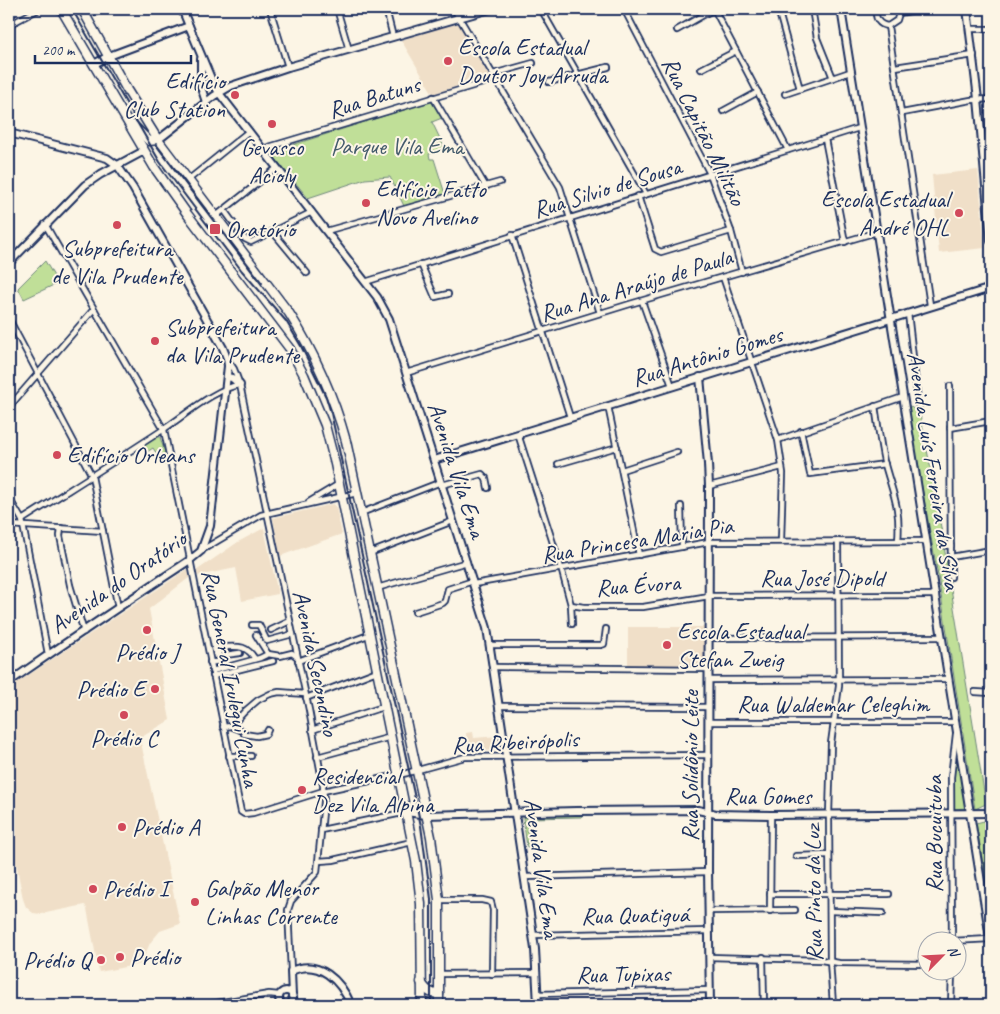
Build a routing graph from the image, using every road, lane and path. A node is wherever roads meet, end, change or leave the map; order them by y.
1 (39, 9) edge
2 (62, 9) edge
3 (102, 9) edge
4 (182, 9) edge
5 (270, 9) edge
6 (337, 9) edge
7 (386, 9) edge
8 (454, 9) edge
9 (490, 9) edge
10 (541, 9) edge
11 (624, 9) edge
12 (714, 9) edge
13 (778, 9) edge
14 (812, 9) edge
15 (840, 9) edge
16 (877, 9) edge
17 (922, 9) edge
18 (968, 9) edge
19 (898, 11) edge
20 (83, 12) edge
21 (458, 18) junction
22 (9, 25) edge
23 (189, 26) junction
24 (888, 26) junction
25 (970, 29) junction
26 (991, 29) edge
27 (678, 30) dead end
28 (393, 37) junction
29 (349, 50) junction
30 (736, 51) junction
31 (974, 54) junction
32 (201, 55) junction
33 (109, 56) junction
34 (94, 64) junction
35 (533, 64) dead end
36 (288, 67) junction
37 (608, 67) dead end
38 (895, 67) junction
39 (701, 69) dead end
40 (850, 72) junction
41 (579, 74) junction
42 (495, 76) junction
43 (833, 78) junction
44 (549, 82) dead end
45 (800, 89) junction
46 (219, 92) junction
47 (758, 92) junction
48 (785, 94) dead end
49 (433, 97) junction
50 (114, 99) junction
51 (991, 99) edge
52 (978, 100) junction
53 (206, 102) junction
54 (723, 111) dead end
55 (902, 113) junction
56 (859, 128) junction
57 (249, 131) junction
58 (10, 135) edge
59 (825, 139) junction
60 (158, 140) junction
61 (262, 149) junction
62 (788, 150) junction
63 (144, 151) junction
64 (117, 165) junction
65 (277, 168) junction
66 (988, 169) edge
67 (710, 174) junction
68 (188, 180) junction
69 (500, 182) dead end
70 (486, 186) junction
71 (646, 194) junction
72 (638, 196) junction
73 (224, 210) junction
74 (312, 212) junction
75 (216, 216) junction
76 (570, 217) junction
77 (45, 224) junction
78 (326, 231) junction
79 (731, 231) junction
80 (272, 232) junction
81 (877, 232) junction
82 (512, 235) junction
83 (991, 241) edge
84 (844, 242) junction
85 (9, 263) edge
86 (421, 264) junction
87 (742, 272) junction
88 (307, 273) dead end
89 (723, 277) junction
90 (365, 282) junction
91 (991, 288) edge
92 (448, 294) dead end
93 (642, 301) junction
94 (930, 305) junction
95 (94, 309) junction
96 (908, 312) junction
97 (600, 313) junction
98 (890, 318) junction
99 (9, 319) edge
100 (543, 331) junction
101 (227, 358) junction
102 (752, 361) junction
103 (406, 373) junction
104 (39, 374) junction
105 (227, 377) junction
106 (700, 377) junction
107 (240, 385) junction
108 (672, 386) junction
109 (950, 386) dead end
110 (225, 389) junction
111 (903, 397) junction
112 (608, 406) junction
113 (875, 406) junction
114 (9, 407) edge
115 (919, 410) dead end
116 (570, 417) junction
117 (991, 421) edge
118 (950, 428) junction
119 (164, 430) junction
120 (801, 431) junction
121 (518, 434) junction
122 (778, 440) junction
123 (617, 447) junction
124 (677, 452) dead end
125 (434, 460) junction
126 (558, 464) dead end
127 (885, 464) junction
128 (782, 467) junction
129 (622, 470) junction
130 (92, 476) junction
131 (339, 484) junction
132 (442, 484) junction
133 (709, 486) junction
134 (488, 488) dead end
135 (357, 493) junction
136 (342, 496) junction
137 (9, 498) edge
138 (306, 504) junction
139 (681, 506) dead end
140 (362, 513) junction
141 (267, 514) junction
142 (22, 520) junction
143 (453, 520) junction
144 (9, 525) edge
145 (22, 526) junction
146 (60, 528) junction
147 (103, 531) junction
148 (781, 541) junction
149 (838, 541) junction
150 (898, 541) junction
151 (927, 541) junction
152 (709, 542) junction
153 (942, 545) dead end
154 (951, 546) junction
155 (682, 547) junction
156 (991, 550) edge
157 (200, 551) junction
158 (370, 554) junction
159 (639, 555) junction
160 (951, 557) junction
161 (190, 560) junction
162 (466, 562) junction
163 (561, 568) junction
164 (951, 577) dead end
165 (473, 583) junction
166 (377, 588) junction
167 (936, 595) junction
168 (709, 596) junction
169 (838, 596) junction
170 (570, 605) junction
171 (118, 608) junction
172 (415, 612) dead end
173 (290, 621) junction
174 (572, 624) dead end
175 (252, 626) dead end
176 (606, 629) dead end
177 (271, 630) dead end
178 (84, 632) junction
179 (292, 634) junction
180 (370, 634) junction
181 (256, 635) dead end
182 (942, 637) junction
183 (709, 638) junction
184 (839, 638) junction
185 (490, 645) junction
186 (240, 653) dead end
187 (48, 654) junction
188 (268, 654) junction
189 (225, 655) junction
190 (255, 659) junction
191 (298, 660) junction
192 (273, 661) dead end
193 (36, 662) junction
194 (210, 662) junction
195 (493, 667) junction
196 (709, 669) junction
197 (378, 671) junction
198 (212, 673) junction
199 (9, 677) edge
200 (950, 679) junction
201 (709, 680) junction
202 (839, 680) junction
203 (9, 682) edge
204 (975, 692) dead end
205 (991, 693) edge
206 (306, 696) junction
207 (386, 706) junction
208 (500, 706) junction
209 (709, 707) junction
210 (709, 722) junction
211 (834, 722) junction
212 (957, 725) junction
213 (231, 726) junction
214 (223, 727) junction
215 (268, 730) dead end
216 (312, 730) junction
217 (392, 736) junction
218 (709, 755) junction
219 (229, 756) junction
220 (251, 756) dead end
221 (317, 756) junction
222 (507, 756) junction
223 (416, 771) junction
224 (399, 775) junction
225 (323, 791) junction
226 (241, 812) joint
227 (406, 812) junction
228 (516, 812) junction
229 (708, 812) junction
230 (952, 813) junction
231 (971, 813) junction
232 (991, 813) edge
233 (426, 815) junction
234 (771, 815) junction
235 (829, 815) junction
236 (322, 830) junction
237 (412, 842) junction
238 (829, 855) junction
239 (796, 856) dead end
240 (318, 861) junction
241 (708, 872) junction
242 (525, 877) junction
243 (770, 894) junction
244 (829, 894) junction
245 (889, 894) dead end
246 (439, 900) junction
247 (709, 910) junction
248 (770, 910) junction
249 (796, 910) dead end
250 (830, 911) junction
251 (883, 913) dead end
252 (709, 931) junction
253 (952, 932) edge
254 (533, 935) junction
255 (968, 941) edge
256 (991, 942) edge
257 (709, 957) junction
258 (763, 957) junction
259 (830, 960) junction
260 (918, 964) edge
261 (291, 971) junction
262 (536, 973) junction
263 (439, 974) junction
264 (492, 974) junction
265 (290, 979) junction
266 (421, 982) junction
267 (952, 982) edge
268 (710, 990) junction
269 (281, 993) junction
270 (439, 994) junction
271 (538, 994) junction
272 (292, 997) junction
273 (205, 1005) edge
274 (283, 1005) edge
275 (298, 1005) edge
276 (351, 1005) edge
277 (422, 1005) edge
278 (440, 1005) edge
279 (538, 1005) edge
280 (710, 1005) edge
281 (764, 1005) edge
282 (833, 1005) edge
283 (951, 1005) edge

1 - 22 street
2 - 34 main road
3 - 20 street
4 - 23 main road, Avenida Vila Ema
5 - 36 street
6 - 29 street
7 - 28 street
8 - 21 street
9 - 21 main road
10 - 41 street
11 - 67 street, Rua Capitão Militão
12 - 27 street
12 - 30 street
13 - 45 street
14 - 43 street
15 - 40 main road, Avenida Luís Ferreira da Silva
16 - 24 street
17 - 19 street
18 - 25 main road
19 - 24 street
20 - 33 main road
21 - 28 main road
21 - 42 street
23 - 32 main road, Avenida Vila Ema
23 - 33 main road
24 - 38 street
25 - 26 street
25 - 31 main road
28 - 29 main road
29 - 36 main road
30 - 39 street
30 - 47 street
31 - 38 street
31 - 52 main road
32 - 46 main road, Avenida Vila Ema
32 - 53 main road
33 - 34 main road
33 - 60 main road
34 - 50 main road
35 - 42 street, Rua Batuns
36 - 46 main road
37 - 41 street
38 - 55 street
40 - 43 street
40 - 56 main road, Avenida Luís Ferreira da Silva
41 - 44 street
41 - 71 street
42 - 49 street, Rua Batuns
42 - 76 street
43 - 45 street
45 - 48 street
46 - 53 main road
46 - 57 main road, Avenida Vila Ema
47 - 54 street
47 - 62 street
49 - 61 street, Rua Batuns
49 - 70 street
50 - 60 main road
50 - 63 main road
51 - 52 street
52 - 55 street
52 - 66 main road
53 - 60 main road
55 - 94 street
56 - 59 street, Rua Silvio de Sousa
56 - 81 main road, Avenida Luís Ferreira da Silva
57 - 61 main road, Avenida Vila Ema
57 - 68 street
58 - 64 main road
59 - 62 street, Rua Silvio de Sousa
59 - 84 street
60 - 68 main road
61 - 65 main road, Avenida Vila Ema
62 - 67 street, Rua Silvio de Sousa
63 - 64 main road
63 - 131 main road
64 - 77 main road
64 - 101 main road, Avenida do Oratório
65 - 73 street
65 - 74 main road, Avenida Vila Ema
66 - 83 main road
67 - 71 street, Rua Silvio de Sousa
67 - 79 street, Rua Capitão Militão
68 - 75 main road
69 - 70 street
70 - 78 street
71 - 72 street, Rua Silvio de Sousa
72 - 76 street, Rua Silvio de Sousa
72 - 79 street
73 - 75 street
73 - 80 street
74 - 78 main road, Avenida Vila Ema
74 - 80 street
75 - 135 main road
76 - 82 street, Rua Silvio de Sousa
76 - 97 street
77 - 85 main road
77 - 95 street, Rua General Irulegui Cunha
78 - 90 main road, Avenida Vila Ema
79 - 87 street, Rua Capitão Militão
80 - 88 street
81 - 84 street, Rua Ana Araújo de Paula
81 - 98 main road, Avenida Luís Ferreira da Silva
82 - 86 street, Rua Silvio de Sousa
82 - 100 street
84 - 87 street, Rua Ana Araújo de Paula
86 - 90 street, Rua Silvio de Sousa
86 - 92 street
87 - 89 street, Rua Ana Araújo de Paula
89 - 93 street, Rua Ana Araújo de Paula
89 - 102 street
90 - 103 main road, Avenida Vila Ema
91 - 94 main road, Rua Antônio Gomes
93 - 97 street, Rua Ana Araújo de Paula
93 - 108 street
94 - 96 main road, Rua Antônio Gomes
95 - 104 street
95 - 119 street, Rua General Irulegui Cunha
96 - 98 main road, Rua Antônio Gomes
96 - 115 street
97 - 100 street, Rua Ana Araújo de Paula
98 - 102 main road, Rua Antônio Gomes
98 - 111 main road, Avenida Luís Ferreira da Silva
99 - 104 street
100 - 103 street, Rua Ana Araújo de Paula
100 - 116 street
101 - 105 main road, Avenida do Oratório
101 - 107 street, Avenida Secondino
102 - 106 main road, Rua Antônio Gomes
102 - 122 street
103 - 125 main road, Avenida Vila Ema
104 - 114 street
104 - 130 street
105 - 107 main road
105 - 110 main road, Avenida do Oratório
106 - 108 main road, Rua Antônio Gomes
106 - 133 main road, Rua Solidônio Leite
107 - 110 street
107 - 141 street, Avenida Secondino
108 - 112 main road, Rua Antônio Gomes
109 - 118 street
110 - 119 street
110 - 157 main road, Avenida do Oratório
111 - 113 street
111 - 151 main road, Avenida Luís Ferreira da Silva
112 - 116 main road, Rua Antônio Gomes
112 - 123 street
113 - 120 street
113 - 127 street
116 - 121 main road, Rua Antônio Gomes
117 - 118 street
118 - 154 street
119 - 130 street
119 - 161 street, Rua General Irulegui Cunha
120 - 122 street
120 - 127 street
121 - 125 main road, Rua Antônio Gomes
121 - 163 street
122 - 128 street
123 - 126 street
123 - 129 street
124 - 129 street
125 - 132 main road, Avenida Vila Ema
127 - 150 street
128 - 133 street
128 - 148 street
129 - 159 street
130 - 142 street
130 - 147 street
131 - 136 main road
131 - 138 street
132 - 134 street
132 - 140 street
132 - 143 main road, Avenida Vila Ema
133 - 152 main road, Rua Solidônio Leite
135 - 136 street
135 - 140 main road
136 - 138 street
136 - 180 main road
137 - 142 street
138 - 141 street
139 - 155 street
140 - 158 main road
141 - 157 street
141 - 173 street, Avenida Secondino
142 - 145 street
143 - 158 street
143 - 162 main road, Avenida Vila Ema
144 - 145 street
145 - 146 street
145 - 187 street
146 - 147 street
146 - 178 street
147 - 171 street
148 - 149 street, Rua Princesa Maria Pia
148 - 152 street, Rua Princesa Maria Pia
149 - 150 street, Rua Princesa Maria Pia
149 - 169 street, Rua Pinto da Luz
150 - 151 street, Rua Princesa Maria Pia
151 - 167 main road, Avenida Luís Ferreira da Silva
152 - 155 street, Rua Princesa Maria Pia
152 - 168 main road, Rua Solidônio Leite
153 - 154 street
154 - 160 street
155 - 159 street, Rua Princesa Maria Pia
156 - 160 street
157 - 161 main road, Avenida do Oratório
158 - 166 main road
159 - 163 street, Rua Princesa Maria Pia
160 - 164 street
161 - 171 main road, Avenida do Oratório
161 - 194 street, Rua General Irulegui Cunha
162 - 165 main road, Avenida Vila Ema
162 - 166 street
163 - 165 street, Rua Princesa Maria Pia
163 - 170 street
165 - 172 street, Rua Princesa Maria Pia
165 - 185 main road, Avenida Vila Ema
166 - 223 main road
167 - 169 street, Rua José Dipold
167 - 182 main road, Avenida Luís Ferreira da Silva
168 - 169 street, Rua José Dipold
168 - 170 street, Rua Évora
168 - 183 main road, Rua Solidônio Leite
169 - 184 street, Rua Pinto da Luz
170 - 174 street
171 - 178 main road, Avenida do Oratório
173 - 177 street
173 - 179 street, Avenida Secondino
175 - 179 street
176 - 185 street
178 - 187 main road, Avenida do Oratório
179 - 191 street, Avenida Secondino
180 - 191 street
180 - 197 main road
181 - 188 street
182 - 184 street
182 - 200 main road, Avenida Luís Ferreira da Silva
183 - 184 street
183 - 196 main road, Rua Solidônio Leite
184 - 202 street, Rua Pinto da Luz
185 - 195 main road, Avenida Vila Ema
186 - 189 street
187 - 193 main road, Avenida do Oratório
188 - 190 street
188 - 191 street
189 - 190 street
189 - 194 street
190 - 198 street
191 - 206 street, Avenida Secondino
192 - 198 street
193 - 199 main road, Avenida do Oratório
193 - 203 main road, Avenida do Oratório
194 - 198 street, Rua General Irulegui Cunha
195 - 196 street
195 - 208 main road, Avenida Vila Ema
196 - 201 main road, Rua Solidônio Leite
197 - 206 street
197 - 207 main road
198 - 214 street, Rua General Irulegui Cunha
200 - 202 street
200 - 212 main road, Avenida Luís Ferreira da Silva
201 - 202 street
201 - 209 main road, Rua Solidônio Leite
202 - 211 street, Rua Pinto da Luz
204 - 205 street
206 - 213 street
206 - 216 street, Avenida Secondino
207 - 216 street
207 - 217 main road
208 - 209 street
208 - 222 main road, Avenida Vila Ema
209 - 210 main road, Rua Solidônio Leite
210 - 211 street, Rua Waldemar Celeghim
210 - 218 main road, Rua Solidônio Leite
211 - 212 street, Rua Waldemar Celeghim
211 - 235 street, Rua Pinto da Luz
212 - 230 street, Rua Bucuituba
212 - 231 main road, Avenida Luís Ferreira da Silva
213 - 214 street
213 - 215 street
214 - 219 street, Rua General Irulegui Cunha
216 - 221 street, Avenida Secondino
217 - 221 street
217 - 224 main road
218 - 222 street, Rua Ribeirópolis
218 - 229 main road, Rua Solidônio Leite
219 - 220 street
219 - 226 street, Rua General Irulegui Cunha
221 - 225 street, Avenida Secondino
222 - 223 street, Rua Ribeirópolis
222 - 228 main road, Avenida Vila Ema
223 - 224 street, Rua Ribeirópolis
223 - 233 main road
224 - 225 street, Rua Ribeirópolis
224 - 227 main road
225 - 226 street, Rua Ribeirópolis
225 - 236 street, Avenida Secondino
227 - 233 main road, Rua Gomes
227 - 236 street
227 - 237 main road
228 - 229 main road, Rua Gomes
228 - 233 main road, Rua Gomes
228 - 242 main road, Avenida Vila Ema
229 - 234 main road, Rua Gomes
229 - 241 main road, Rua Solidônio Leite
230 - 231 main road, Rua Gomes
230 - 235 main road, Rua Gomes
230 - 253 street, Rua Bucuituba
231 - 232 main road, Rua Gomes
231 - 256 main road, Avenida Luís Ferreira da Silva
233 - 246 main road
234 - 235 main road, Rua Gomes
234 - 243 street
235 - 238 street, Rua Pinto da Luz
236 - 240 street, Avenida Secondino
237 - 240 street
237 - 266 main road
238 - 239 street
238 - 244 street, Rua Pinto da Luz
240 - 261 street, Avenida Secondino
241 - 242 street
241 - 247 main road, Rua Solidônio Leite
242 - 254 main road, Avenida Vila Ema
243 - 244 street
243 - 248 street
244 - 245 street
244 - 250 street, Rua Pinto da Luz
246 - 263 main road
246 - 264 street
247 - 248 street
247 - 252 main road, Rua Solidônio Leite
248 - 249 street
250 - 251 street
250 - 259 street, Rua Pinto da Luz
252 - 254 street, Rua Quatiguá
252 - 257 main road, Rua Solidônio Leite
254 - 262 main road, Avenida Vila Ema
255 - 256 street
257 - 258 street
257 - 268 main road, Rua Solidônio Leite
258 - 259 street
258 - 281 street
259 - 260 street
259 - 282 street, Rua Pinto da Luz
261 - 265 main road
261 - 276 main road
262 - 264 street
262 - 271 main road, Avenida Vila Ema
263 - 264 street
263 - 270 main road
265 - 269 main road
265 - 272 main road
266 - 270 main road
266 - 277 main road
267 - 283 street
268 - 271 street, Rua Tupixas
268 - 280 main road, Rua Solidônio Leite
269 - 272 main road
269 - 273 street
269 - 274 main road
270 - 278 main road
271 - 279 main road, Avenida Vila Ema
272 - 274 main road
272 - 275 main road

